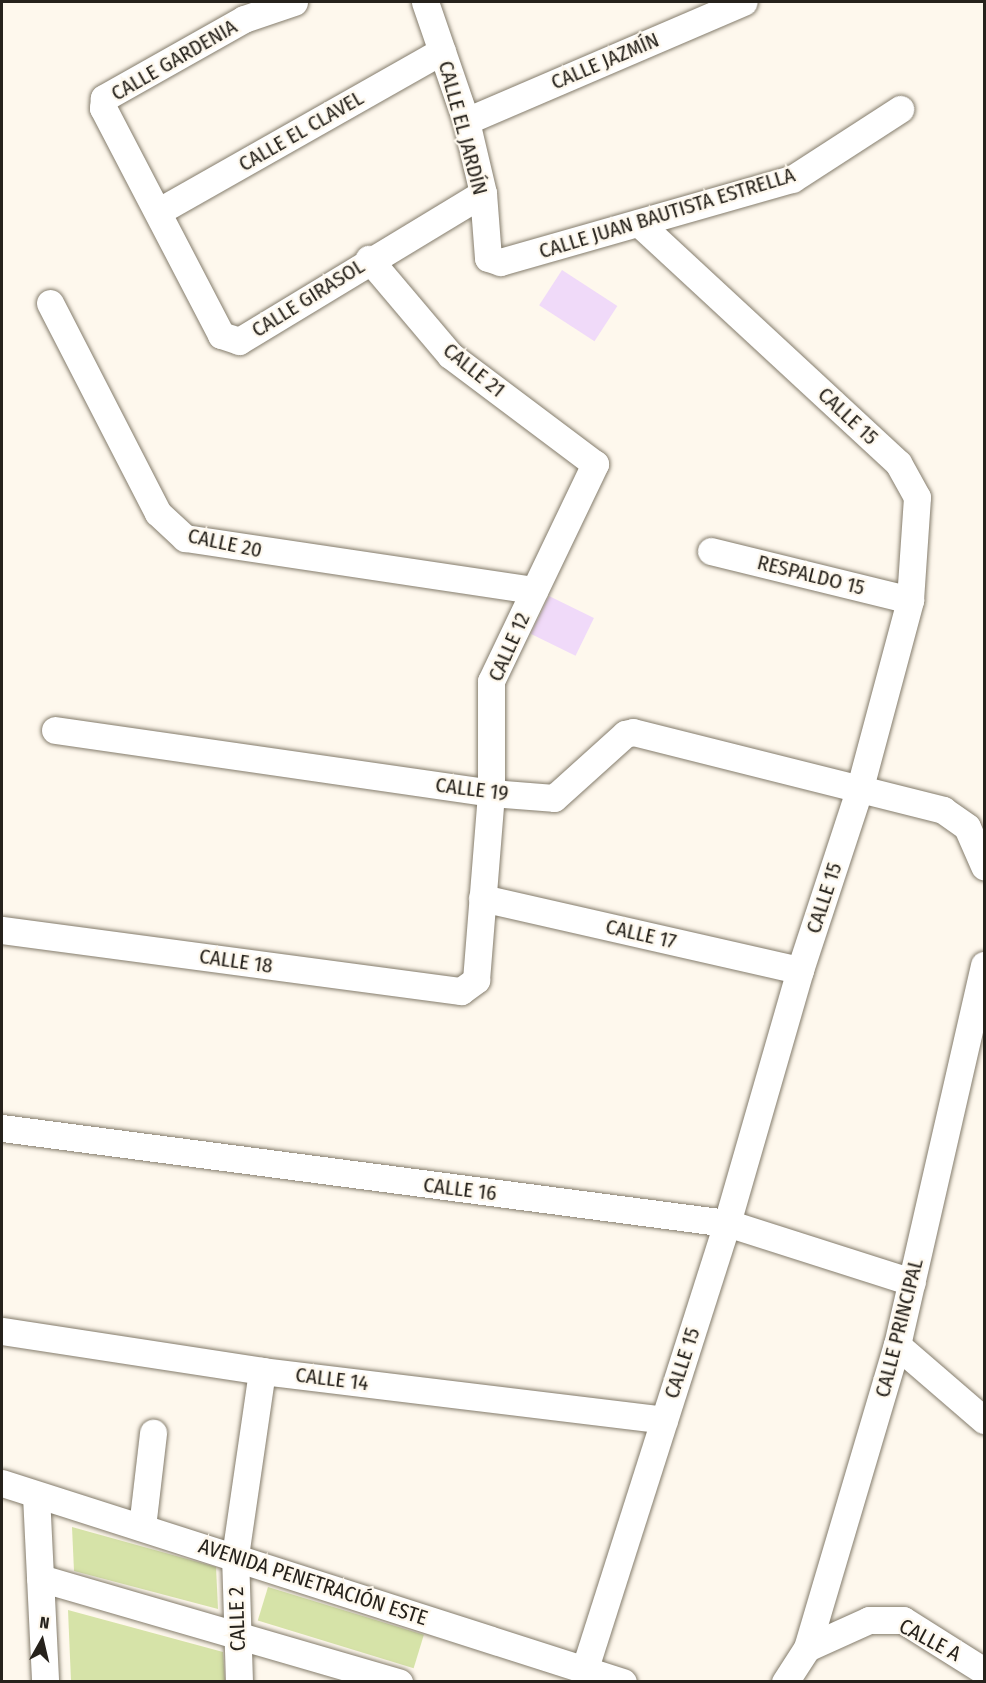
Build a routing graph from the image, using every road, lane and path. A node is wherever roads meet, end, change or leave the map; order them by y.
1 (294, 2) edge
2 (425, 2) edge
3 (744, 2) edge
4 (442, 51) junction
5 (900, 109) dead end
6 (466, 121) junction
7 (483, 193) junction
8 (159, 211) junction
9 (639, 223) junction
10 (488, 258) joint
11 (369, 259) junction
12 (50, 303) dead end
13 (595, 464) joint
14 (711, 551) dead end
15 (534, 590) junction
16 (910, 600) junction
17 (55, 730) dead end
18 (860, 790) junction
19 (491, 793) junction
20 (984, 866) edge
21 (482, 898) junction
22 (2, 930) edge
23 (984, 965) edge
24 (800, 970) junction
25 (470, 987) joint
26 (2, 1128) edge
27 (727, 1223) junction
28 (912, 1282) junction
29 (2, 1331) edge
30 (897, 1345) junction
31 (262, 1371) junction
32 (664, 1420) junction
33 (984, 1420) edge
34 (153, 1433) dead end
35 (2, 1483) edge
36 (36, 1494) junction
37 (142, 1527) junction
38 (235, 1556) junction
39 (40, 1578) junction
40 (237, 1635) junction
41 (807, 1648) junction
42 (585, 1668) junction
43 (984, 1671) edge
44 (45, 1682) edge
45 (240, 1682) edge
46 (399, 1682) edge
47 (623, 1682) edge
48 (785, 1682) edge

1 - 8 street, CALLE GARDENIA
2 - 4 street, CALLE EL JARDÍN
3 - 6 street, CALLE JAZMÍN
4 - 6 street, CALLE EL JARDÍN
4 - 8 street, CALLE EL CLAVEL
5 - 9 street, CALLE JUAN BAUTISTA ESTRELLA
6 - 7 street, CALLE EL JARDÍN
7 - 10 street, CALLE EL JARDÍN
7 - 11 street, CALLE GIRASOL
8 - 11 street, CALLE GIRASOL
9 - 10 street, CALLE JUAN BAUTISTA ESTRELLA
9 - 16 street, CALLE 15
11 - 13 street, CALLE 21
12 - 15 street, CALLE 20
13 - 15 street, CALLE 12
14 - 16 street, RESPALDO 15
15 - 19 street, CALLE 12
16 - 18 street, CALLE 15
17 - 19 street, CALLE 19
18 - 19 street, CALLE 19
18 - 20 street
18 - 24 street, CALLE 15
19 - 21 street, CALLE 12
21 - 24 street, CALLE 17
21 - 25 street, CALLE 12
22 - 25 street, CALLE 18
23 - 28 street, CALLE PRINCIPAL
24 - 27 street, CALLE 15
26 - 27 street, CALLE 16
27 - 28 street, CALLE 16
27 - 32 street, CALLE 15
28 - 30 street, CALLE PRINCIPAL
29 - 31 street, CALLE 14
30 - 33 street
30 - 41 street, CALLE PRINCIPAL
31 - 32 street, CALLE 14
31 - 38 street, CALLE 2
32 - 42 street, CALLE 15
34 - 37 street
35 - 36 street, AVENIDA PENETRACIÓN ESTE
36 - 37 street, AVENIDA PENETRACIÓN ESTE
36 - 39 street
37 - 38 street, AVENIDA PENETRACIÓN ESTE
38 - 40 street, CALLE 2
38 - 42 street, AVENIDA PENETRACIÓN ESTE
39 - 40 street
39 - 44 street
40 - 45 street, CALLE 2
40 - 46 street
41 - 43 street, CALLE A
41 - 48 street, CALLE PRINCIPAL
42 - 47 street, AVENIDA PENETRACIÓN ESTE

